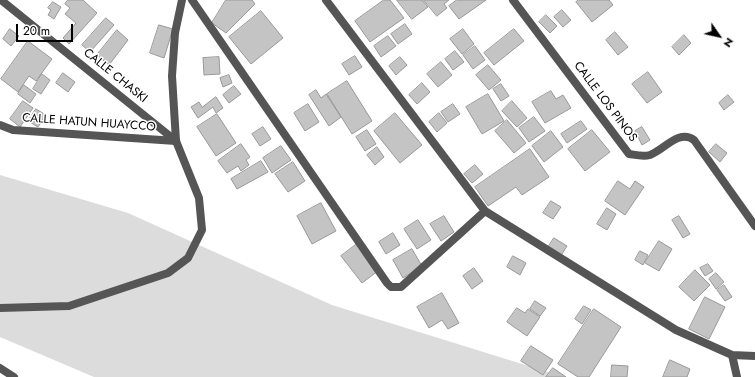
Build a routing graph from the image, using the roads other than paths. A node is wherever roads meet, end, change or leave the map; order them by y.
1 (1, 0) edge
2 (182, 0) edge
3 (192, 0) edge
4 (326, 0) edge
5 (513, 0) edge
6 (0, 125) edge
7 (176, 141) junction
8 (485, 211) junction
9 (755, 226) edge
10 (0, 308) edge
11 (732, 355) junction
12 (755, 356) edge
13 (0, 368) edge
14 (14, 377) edge
15 (737, 377) edge

1 - 7 street, CALLE CHASKI
2 - 7 street
3 - 8 street
4 - 8 street
5 - 9 street, CALLE LOS PINOS
6 - 7 street, CALLE HATUN HUAYCCO
7 - 10 street
8 - 11 street
11 - 12 street
11 - 15 street
13 - 14 street

